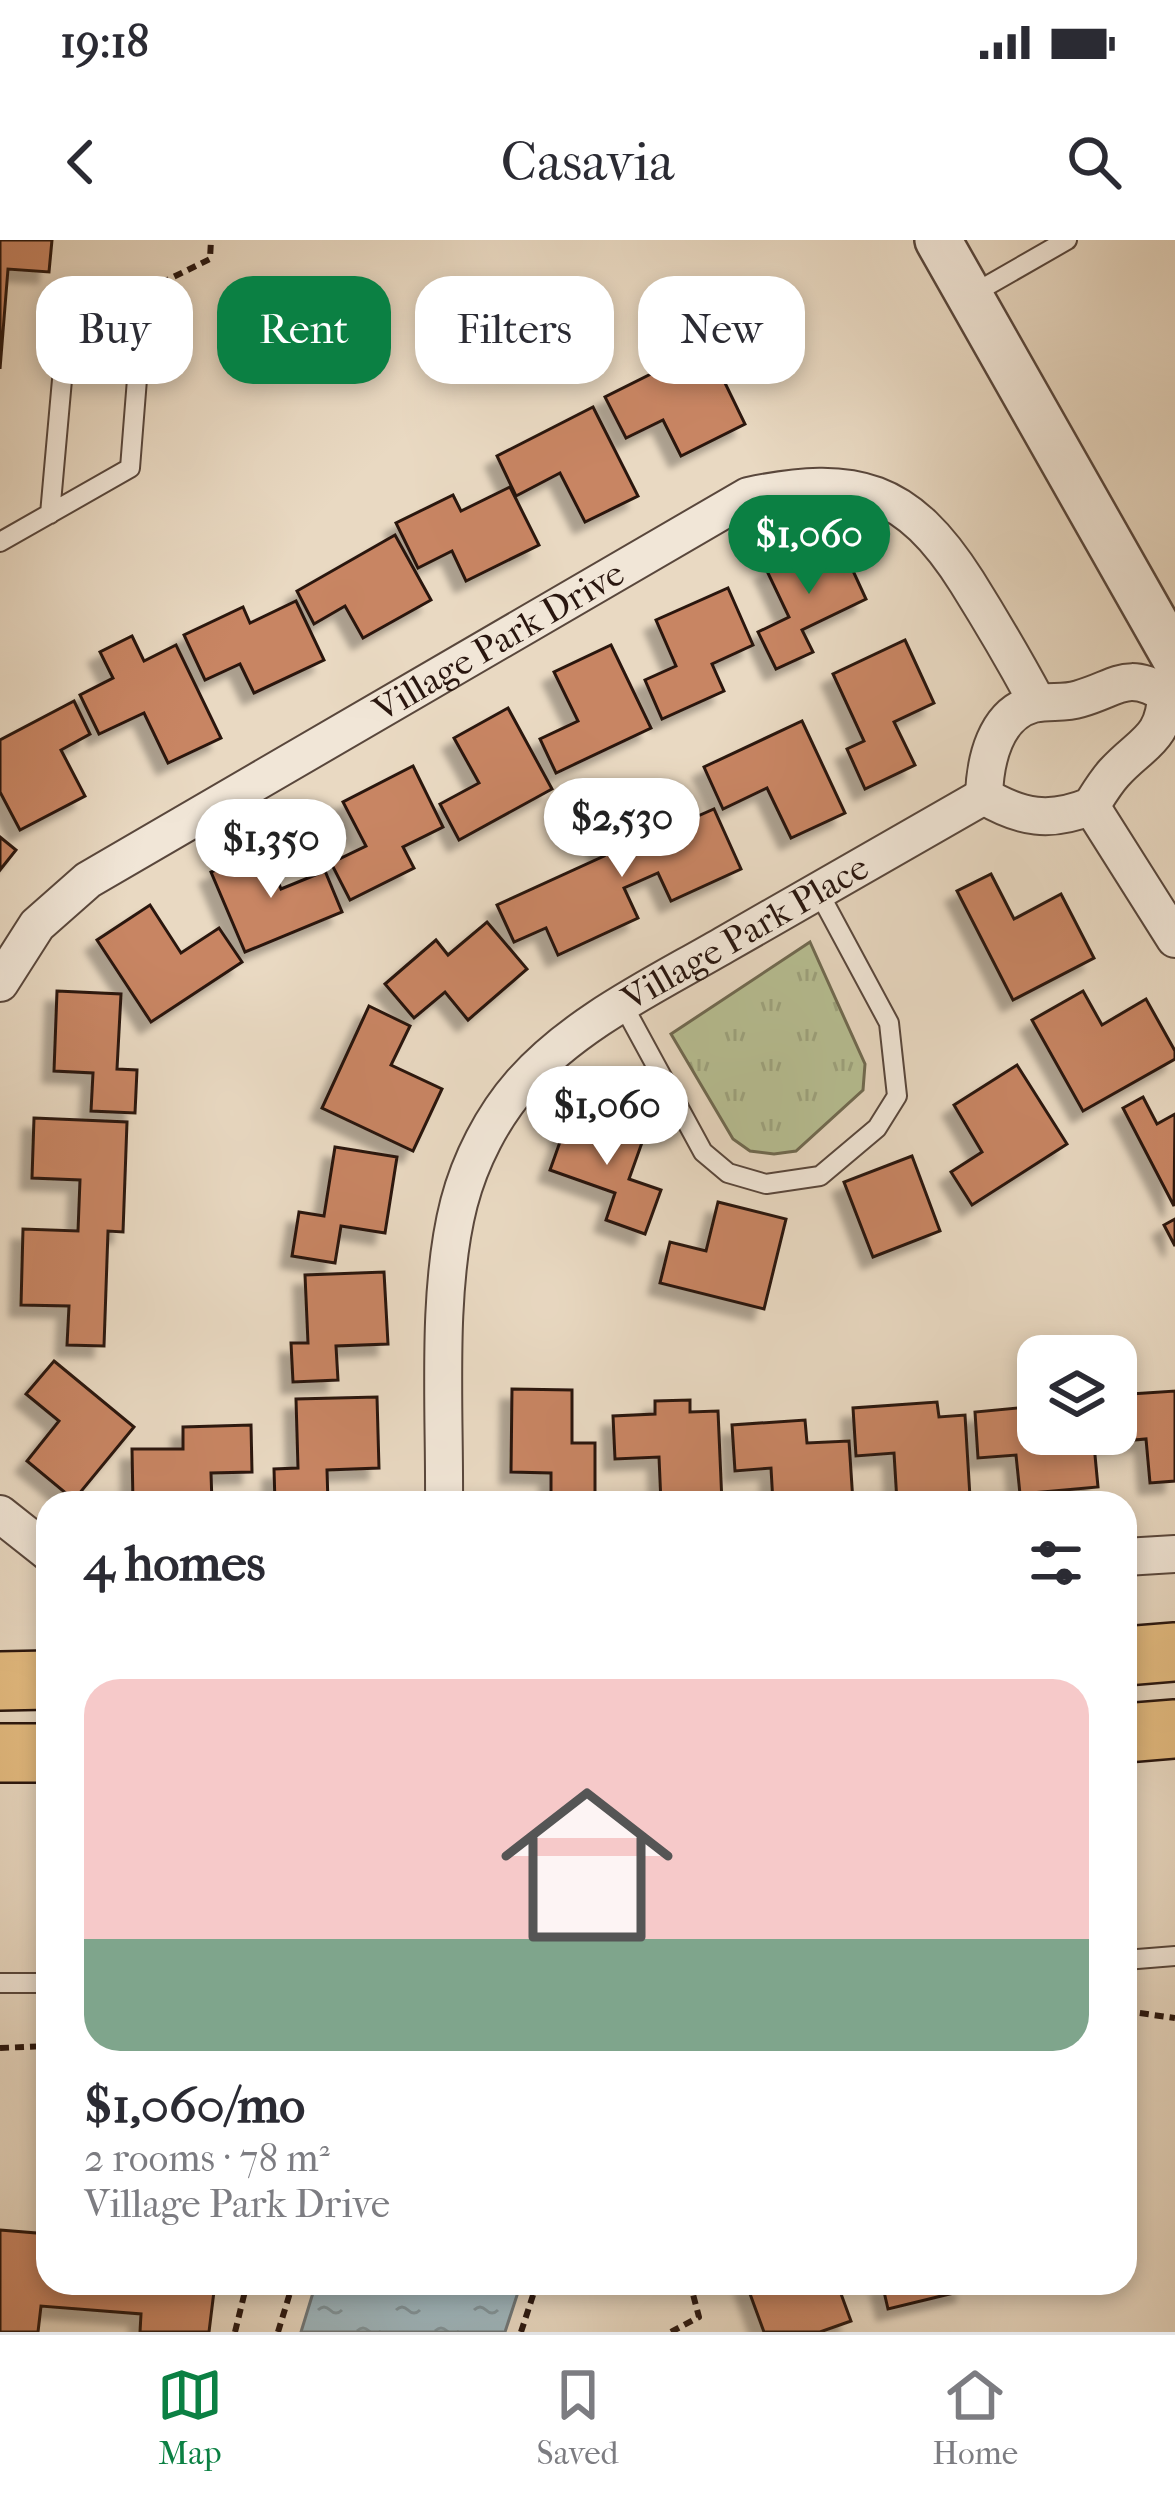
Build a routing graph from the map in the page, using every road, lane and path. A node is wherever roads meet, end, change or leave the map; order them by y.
1 (211, 240) edge
2 (938, 240) edge
3 (1067, 240) edge
4 (175, 276) edge
5 (971, 295) junction
6 (50, 514) junction
7 (0, 542) edge
8 (1172, 681) edge
9 (1037, 702) junction
10 (984, 796) junction
11 (1091, 806) junction
12 (818, 892) junction
13 (1175, 939) edge
14 (0, 983) edge
15 (623, 1005) junction
16 (444, 1491) edge
17 (0, 1514) edge
18 (36, 1542) edge
19 (1175, 1554) edge
20 (1137, 1556) edge
21 (1175, 1652) edge
22 (1137, 1655) edge
23 (36, 1680) edge
24 (0, 1681) edge
25 (1175, 1729) edge
26 (1137, 1731) edge
27 (0, 1753) edge
28 (36, 1753) edge
29 (1175, 1956) edge
30 (1137, 1959) edge
31 (0, 1983) edge
32 (36, 1983) edge
33 (1137, 2013) edge
34 (1175, 2018) edge
35 (36, 2046) edge
36 (0, 2048) edge
37 (244, 2295) edge
38 (289, 2295) edge
39 (533, 2295) edge
40 (693, 2295) edge
41 (523, 2329) edge
42 (235, 2332) edge
43 (278, 2332) edge
44 (536, 2332) edge
45 (671, 2332) edge

1 - 4 path
2 - 5 street
3 - 5 lane
5 - 8 street
6 - 6 lane
6 - 7 lane
8 - 9 street
8 - 11 street
9 - 10 street
9 - 14 street, Village Park Drive
10 - 11 street
10 - 12 street, Village Park Place
11 - 13 street
12 - 15 street, Village Park Place
12 - 15 lane
15 - 16 street, Village Park Place
17 - 18 street
19 - 20 street
21 - 22 main road
23 - 24 main road
25 - 26 main road
27 - 28 main road
29 - 30 lane
31 - 32 lane
33 - 34 path
35 - 36 path
37 - 42 path
38 - 43 path
39 - 41 path
40 - 45 path
41 - 44 path

